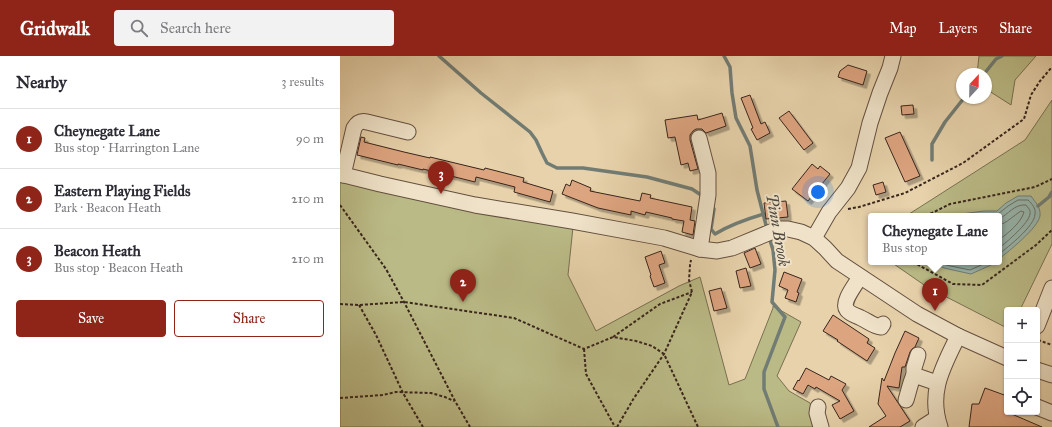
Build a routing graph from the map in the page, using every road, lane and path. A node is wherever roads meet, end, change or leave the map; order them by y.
1 (893, 56) edge
2 (1052, 66) edge
3 (408, 132) dead end
4 (700, 138) dead end
5 (342, 174) edge
6 (1052, 179) edge
7 (340, 205) edge
8 (829, 212) junction
9 (932, 213) edge
10 (1052, 230) edge
11 (814, 238) junction
12 (698, 249) junction
13 (918, 265) edge
14 (860, 276) junction
15 (1052, 288) edge
16 (692, 292) junction
17 (404, 302) junction
18 (340, 304) edge
19 (359, 305) junction
20 (1040, 318) edge
21 (883, 324) dead end
22 (958, 336) junction
23 (613, 337) junction
24 (1040, 340) edge
25 (1052, 345) edge
26 (584, 349) junction
27 (664, 354) junction
28 (918, 355) dead end
29 (1004, 357) edge
30 (1040, 371) edge
31 (914, 375) junction
32 (1052, 375) edge
33 (937, 383) junction
34 (403, 393) junction
35 (340, 398) edge
36 (906, 400) dead end
37 (455, 401) junction
38 (818, 407) dead end
39 (1040, 408) edge
40 (1052, 413) edge
41 (939, 423) edge
42 (423, 427) edge
43 (470, 427) edge
44 (616, 427) edge
45 (698, 427) edge
46 (821, 427) edge
47 (923, 427) edge

1 - 8 street
2 - 8 path
3 - 5 street
4 - 12 street
5 - 12 street
6 - 9 path
7 - 17 path
8 - 11 street
10 - 13 path
11 - 12 street
11 - 14 street
12 - 16 path
14 - 21 street
14 - 22 street
15 - 20 street
16 - 23 path
16 - 27 path
17 - 19 path
17 - 26 path
17 - 37 path
18 - 19 path
19 - 34 path
22 - 29 street
22 - 33 street
23 - 26 path
23 - 27 path
24 - 25 path
26 - 44 path
27 - 44 path
27 - 45 path
28 - 31 street
30 - 32 street
31 - 33 street
31 - 36 street
33 - 41 street
34 - 35 path
34 - 37 path
34 - 42 path
37 - 43 path
38 - 46 street
39 - 40 street
41 - 47 street

